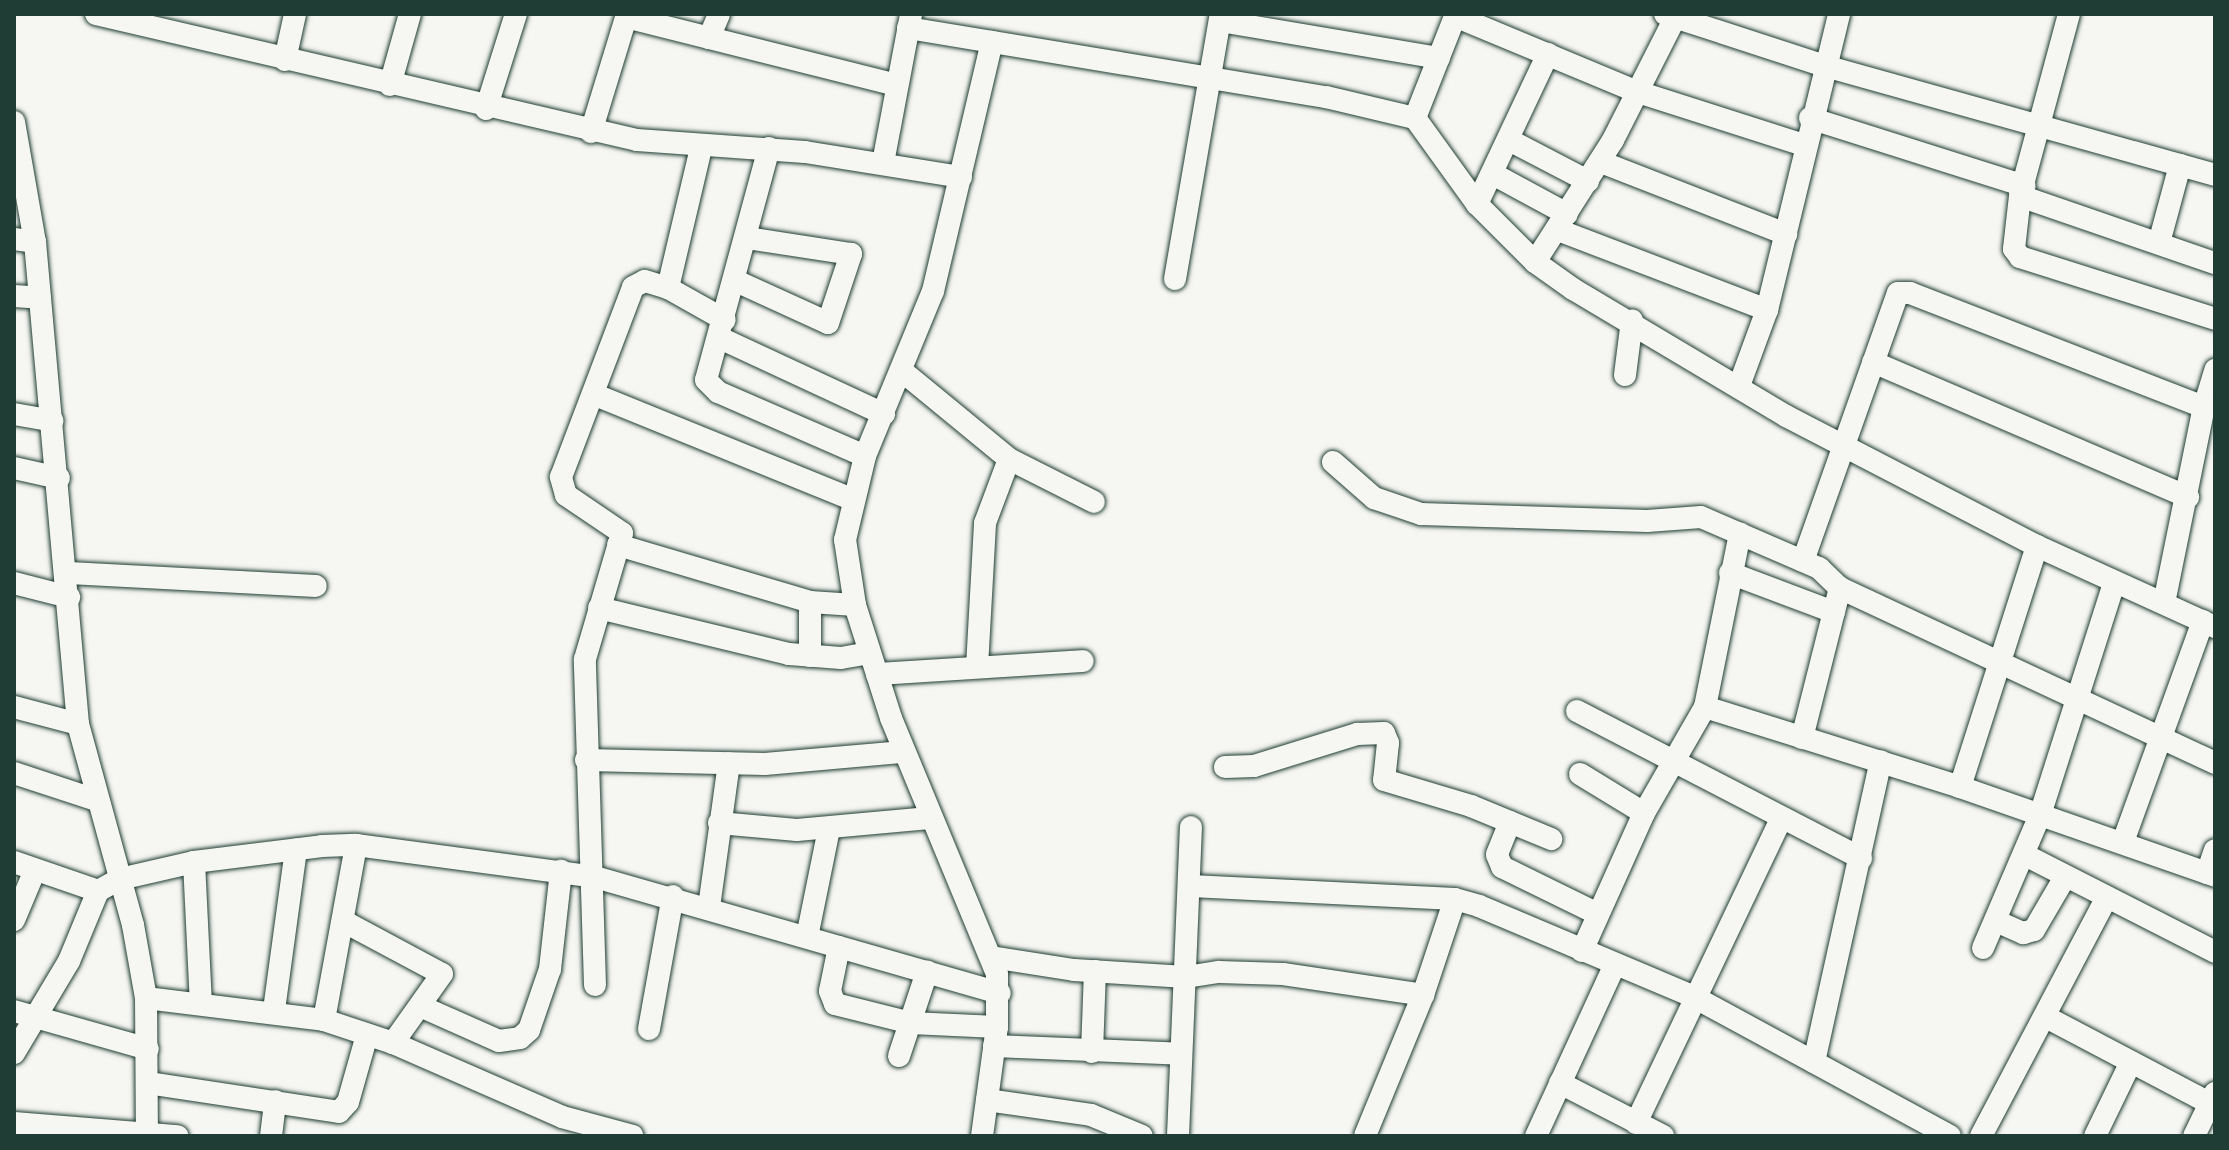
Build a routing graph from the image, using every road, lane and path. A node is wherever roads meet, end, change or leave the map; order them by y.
1 (295, 14) edge
2 (410, 14) edge
3 (516, 14) edge
4 (719, 14) edge
5 (1839, 14) edge
6 (2069, 14) edge
7 (100, 15) edge
8 (1456, 15) edge
9 (1672, 15) edge
10 (627, 16) edge
11 (1220, 17) edge
12 (909, 21) edge
13 (189, 25) edge
14 (709, 38) junction
15 (992, 42) junction
16 (1548, 54) junction
17 (1439, 58) junction
18 (285, 60) junction
19 (1825, 66) junction
20 (1211, 79) junction
21 (390, 85) junction
22 (897, 85) junction
23 (1638, 92) junction
24 (486, 109) junction
25 (1415, 118) junction
26 (1810, 118) junction
27 (14, 122) edge
28 (2042, 129) junction
29 (591, 132) junction
30 (1511, 141) junction
31 (1804, 145) junction
32 (701, 148) junction
33 (769, 148) junction
34 (1601, 162) junction
35 (883, 163) junction
36 (2180, 165) junction
37 (1493, 174) junction
38 (2215, 175) edge
39 (961, 177) junction
40 (1588, 181) junction
41 (2022, 191) junction
42 (1477, 204) junction
43 (1562, 222) junction
44 (1786, 234) junction
45 (746, 238) junction
46 (24, 240) edge
47 (2159, 243) junction
48 (1535, 262) junction
49 (2215, 263) edge
50 (1175, 279) dead end
51 (736, 281) junction
52 (668, 288) junction
53 (14, 296) edge
54 (40, 298) junction
55 (1767, 310) junction
56 (2215, 319) edge
57 (1632, 320) junction
58 (722, 329) junction
59 (1873, 362) junction
60 (2215, 370) edge
61 (902, 371) junction
62 (1625, 375) dead end
63 (1739, 386) junction
64 (593, 394) junction
65 (2209, 399) edge
66 (14, 414) edge
67 (884, 414) junction
68 (52, 421) junction
69 (2208, 435) edge
70 (1845, 446) junction
71 (865, 456) junction
72 (1009, 459) junction
73 (1333, 462) dead end
74 (14, 468) edge
75 (59, 478) junction
76 (2188, 497) junction
77 (852, 499) junction
78 (1094, 502) dead end
79 (1740, 534) junction
80 (618, 545) junction
81 (2037, 546) junction
82 (1803, 561) junction
83 (69, 573) junction
84 (1730, 573) junction
85 (14, 583) edge
86 (2114, 583) junction
87 (316, 586) dead end
88 (1840, 588) junction
89 (69, 597) junction
90 (810, 602) junction
91 (2164, 603) junction
92 (855, 605) junction
93 (599, 608) junction
94 (1834, 612) junction
95 (2209, 624) edge
96 (810, 656) junction
97 (1083, 661) dead end
98 (2001, 661) junction
99 (873, 664) junction
100 (977, 667) junction
101 (2075, 697) junction
102 (14, 707) edge
103 (1705, 707) junction
104 (1577, 711) dead end
105 (78, 724) junction
106 (2158, 735) junction
107 (1802, 738) junction
108 (903, 752) junction
109 (586, 760) junction
110 (1881, 761) junction
111 (729, 763) junction
112 (2215, 763) edge
113 (1674, 765) junction
114 (1225, 767) dead end
115 (14, 773) edge
116 (1580, 774) dead end
117 (1960, 787) junction
118 (96, 800) junction
119 (1644, 813) junction
120 (2040, 815) junction
121 (929, 818) junction
122 (1781, 819) junction
123 (1510, 822) junction
124 (719, 823) junction
125 (1191, 827) dead end
126 (829, 829) junction
127 (1551, 839) dead end
128 (2123, 842) junction
129 (356, 845) junction
130 (296, 850) junction
131 (2215, 850) edge
132 (2025, 855) junction
133 (1861, 858) junction
134 (194, 862) junction
135 (24, 866) edge
136 (561, 871) junction
137 (2211, 874) edge
138 (595, 877) junction
139 (2065, 877) junction
140 (120, 879) junction
141 (1191, 886) junction
142 (98, 891) junction
143 (673, 896) junction
144 (2107, 897) junction
145 (1455, 899) junction
146 (709, 907) junction
147 (1598, 914) junction
148 (14, 920) edge
149 (343, 921) junction
150 (1996, 921) junction
151 (807, 937) junction
152 (839, 947) junction
153 (1983, 948) dead end
154 (1582, 951) junction
155 (2215, 952) edge
156 (991, 957) junction
157 (1615, 964) junction
158 (1095, 971) junction
159 (927, 972) junction
160 (1186, 977) junction
161 (595, 985) dead end
162 (1000, 993) junction
163 (1423, 995) junction
164 (1694, 997) junction
165 (146, 998) junction
166 (201, 1003) junction
167 (420, 1006) junction
168 (274, 1010) junction
169 (24, 1015) edge
170 (2046, 1017) junction
171 (324, 1020) junction
172 (911, 1023) junction
173 (649, 1029) dead end
174 (367, 1035) junction
175 (996, 1037) junction
176 (393, 1043) junction
177 (148, 1049) junction
178 (1092, 1052) junction
179 (14, 1053) edge
180 (1181, 1054) junction
181 (899, 1056) dead end
182 (1814, 1062) junction
183 (2131, 1062) junction
184 (148, 1083) junction
185 (1560, 1083) junction
186 (987, 1100) junction
187 (275, 1101) junction
188 (2213, 1101) edge
189 (14, 1123) edge
190 (1636, 1123) junction
191 (147, 1133) edge
192 (1935, 1133) edge
193 (177, 1136) edge
194 (271, 1136) edge
195 (633, 1136) edge
196 (982, 1136) edge
197 (1142, 1136) edge
198 (1178, 1136) edge
199 (1365, 1136) edge
200 (1536, 1136) edge
201 (1663, 1136) edge
202 (1981, 1136) edge
203 (2095, 1136) edge
204 (2194, 1136) edge

1 - 18 street
2 - 21 street
3 - 24 street
4 - 14 street
5 - 19 street
6 - 28 street
7 - 13 street
8 - 16 street
8 - 17 street
9 - 19 street
9 - 23 street
10 - 14 street
10 - 29 street
11 - 17 street
11 - 20 street
12 - 15 street
12 - 22 street
13 - 18 street
14 - 22 street
15 - 20 street
15 - 39 street
16 - 23 street
16 - 30 street
17 - 25 street
18 - 21 street
19 - 26 street
19 - 28 street
20 - 25 street
20 - 50 street
21 - 24 street
22 - 35 street
23 - 31 street
23 - 34 street
24 - 29 street
25 - 42 street
26 - 31 street
26 - 41 street
27 - 46 street
28 - 36 street
28 - 41 street
29 - 32 street
30 - 37 street
30 - 40 street
31 - 44 street
32 - 33 street
32 - 52 street
33 - 35 street
33 - 45 street
34 - 40 street
34 - 44 street
35 - 39 street
36 - 38 street
36 - 47 street
37 - 42 street
37 - 43 street
39 - 61 street
40 - 43 street
41 - 47 street
41 - 56 street
42 - 48 street
43 - 48 street
43 - 55 street
44 - 55 street
45 - 51 street
45 - 51 street
46 - 54 street
47 - 49 street
48 - 57 street
51 - 58 street
52 - 58 street
52 - 64 street
53 - 54 street
54 - 68 street
55 - 63 street
57 - 62 street
57 - 63 street
58 - 67 street
58 - 71 street
59 - 65 street
59 - 70 street
59 - 76 street
60 - 65 street
61 - 67 street
61 - 72 street
63 - 70 street
64 - 77 street
64 - 80 street
65 - 69 street
66 - 68 street
67 - 71 street
68 - 75 street
69 - 76 street
70 - 81 street
70 - 82 street
71 - 77 street
72 - 78 street
72 - 100 street
73 - 79 street
74 - 75 street
75 - 83 street
76 - 91 street
77 - 92 street
79 - 82 street
79 - 84 street
80 - 90 street
80 - 93 street
81 - 86 street
81 - 98 street
82 - 88 street
83 - 87 street
83 - 89 street
84 - 94 street
84 - 103 street
85 - 89 street
86 - 91 street
86 - 101 street
88 - 94 street
88 - 98 street
89 - 105 street
90 - 92 street
90 - 96 street
91 - 95 street
92 - 99 street
93 - 96 street
93 - 109 street
94 - 107 street
95 - 106 street
96 - 99 street
97 - 100 street
98 - 101 street
98 - 117 street
99 - 100 street
99 - 108 street
101 - 106 street
101 - 120 street
102 - 105 street
103 - 107 street
103 - 113 street
104 - 113 street
105 - 118 street
106 - 112 street
106 - 128 street
107 - 110 street
108 - 111 street
108 - 121 street
109 - 111 street
109 - 138 street
110 - 117 street
110 - 133 street
111 - 124 street
113 - 119 street
113 - 122 street
114 - 123 street
115 - 118 street
116 - 119 street
117 - 120 street
118 - 140 street
119 - 147 street
120 - 128 street
120 - 132 street
121 - 126 street
121 - 156 street
122 - 133 street
122 - 164 street
123 - 127 street
123 - 147 street
124 - 126 street
124 - 146 street
125 - 141 street
126 - 151 street
128 - 137 street
129 - 130 street
129 - 136 street
129 - 149 street
130 - 134 street
130 - 168 street
131 - 137 street
132 - 139 street
132 - 150 street
133 - 182 street
134 - 140 street
134 - 166 street
135 - 142 street
135 - 148 street
136 - 138 street
136 - 167 street
138 - 143 street
138 - 161 street
139 - 144 street
139 - 150 street
140 - 142 street
140 - 165 street
141 - 145 street
141 - 160 street
142 - 169 street
143 - 146 street
143 - 173 street
144 - 155 street
144 - 170 street
145 - 154 street
145 - 163 street
146 - 151 street
147 - 154 street
149 - 167 street
149 - 171 street
150 - 153 street
151 - 152 street
152 - 159 street
152 - 172 street
154 - 157 street
156 - 158 street
156 - 162 street
157 - 164 street
157 - 185 street
158 - 160 street
158 - 178 street
159 - 162 street
159 - 172 street
160 - 163 street
160 - 180 street
162 - 175 street
163 - 199 street
164 - 182 street
164 - 190 street
165 - 166 street
165 - 177 street
166 - 168 street
167 - 176 street
168 - 171 street
169 - 177 street
169 - 179 street
170 - 183 street
170 - 202 street
171 - 174 street
172 - 175 street
172 - 181 street
174 - 176 street
174 - 187 street
175 - 178 street
175 - 186 street
176 - 195 street
177 - 184 street
178 - 180 street
180 - 198 street
182 - 192 street
183 - 188 street
183 - 203 street
184 - 187 street
184 - 191 street
185 - 190 street
185 - 200 street
186 - 196 street
186 - 197 street
187 - 194 street
188 - 204 street
189 - 191 street
190 - 201 street
191 - 193 street

